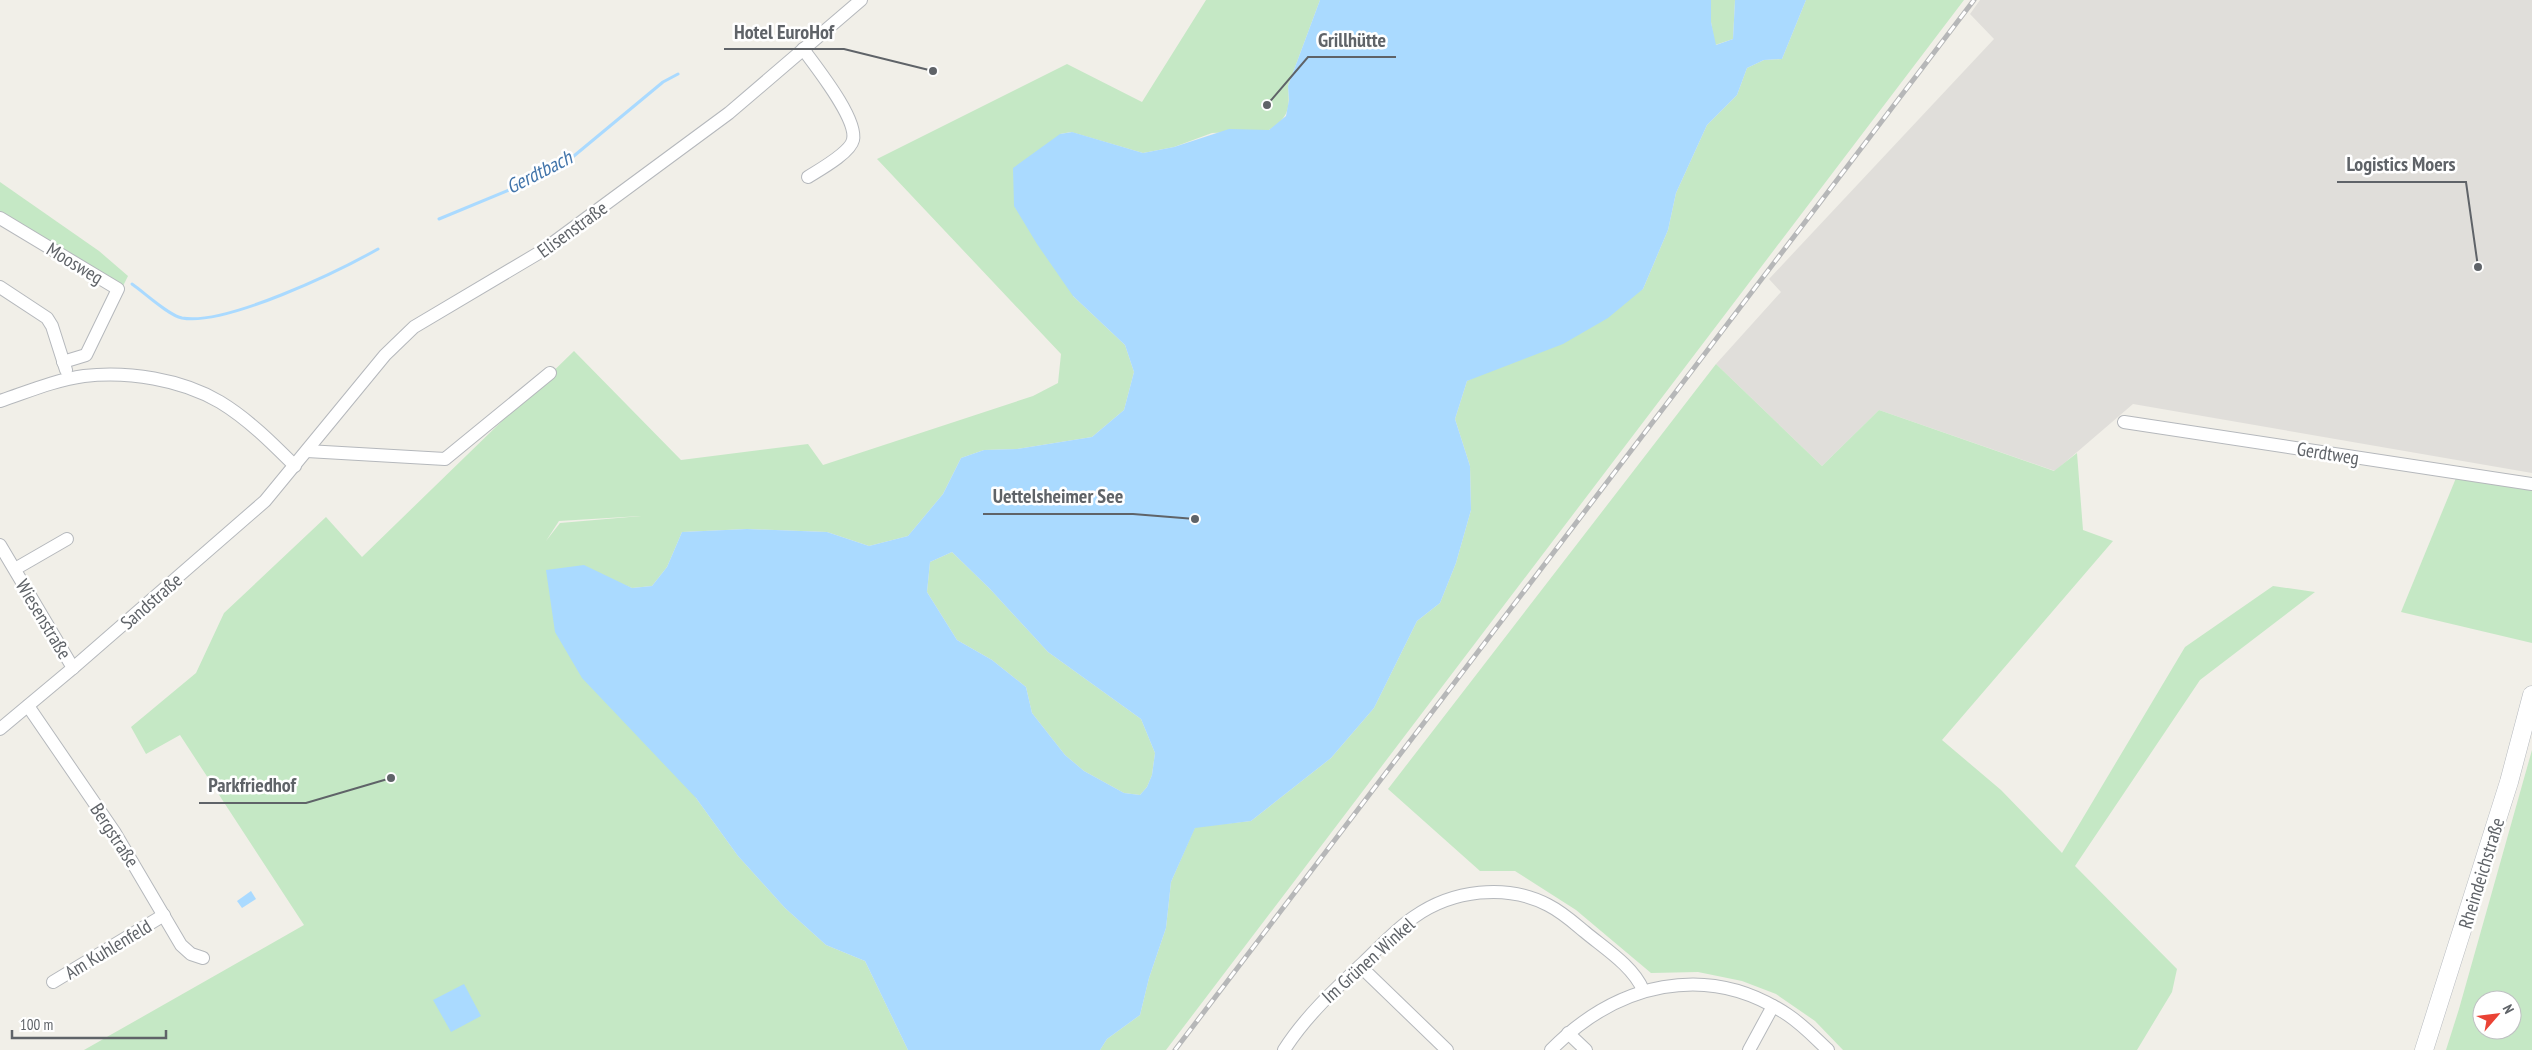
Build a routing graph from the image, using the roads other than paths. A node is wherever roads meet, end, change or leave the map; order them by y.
1 (861, 0) edge
2 (803, 49) junction
3 (808, 177) dead end
4 (0, 218) edge
5 (0, 287) edge
6 (63, 362) junction
7 (550, 373) dead end
8 (69, 379) junction
9 (0, 401) edge
10 (2124, 422) dead end
11 (307, 450) junction
12 (295, 466) junction
13 (2532, 484) edge
14 (67, 538) dead end
15 (0, 545) edge
16 (4, 560) edge
17 (15, 569) junction
18 (73, 668) junction
19 (2532, 695) edge
20 (28, 706) junction
21 (0, 729) edge
22 (164, 915) junction
23 (203, 958) dead end
24 (1360, 966) junction
25 (53, 982) dead end
26 (1643, 990) junction
27 (1773, 1006) junction
28 (1568, 1033) junction
29 (1284, 1050) edge
30 (1447, 1050) edge
31 (1551, 1050) edge
32 (1586, 1050) edge
33 (1749, 1050) edge
34 (1828, 1050) edge
35 (2424, 1050) edge

1 - 2 street, Elisenstraße
2 - 3 street
2 - 11 street, Elisenstraße
4 - 6 street, Moosweg
5 - 6 street
6 - 8 street
7 - 11 street
8 - 9 street
8 - 12 street
10 - 13 street, Gerdtweg
11 - 12 street, Elisenstraße
12 - 18 street, Sandstraße
14 - 17 street, Wiesenstraße
15 - 16 street, Wiesenstraße
16 - 17 street, Wiesenstraße
17 - 18 street, Wiesenstraße
18 - 20 street, Sandstraße
19 - 35 main road, Rheindeichstraße
20 - 21 street, Sandstraße
20 - 22 street, Bergstraße
22 - 23 street, Bergstraße
22 - 25 street, Am Kuhlenfeld
24 - 26 street, Im Grünen Winkel
24 - 29 street, Im Grünen Winkel
24 - 30 street
26 - 27 street
26 - 28 street
27 - 33 street
27 - 34 street
28 - 31 street
28 - 32 street

